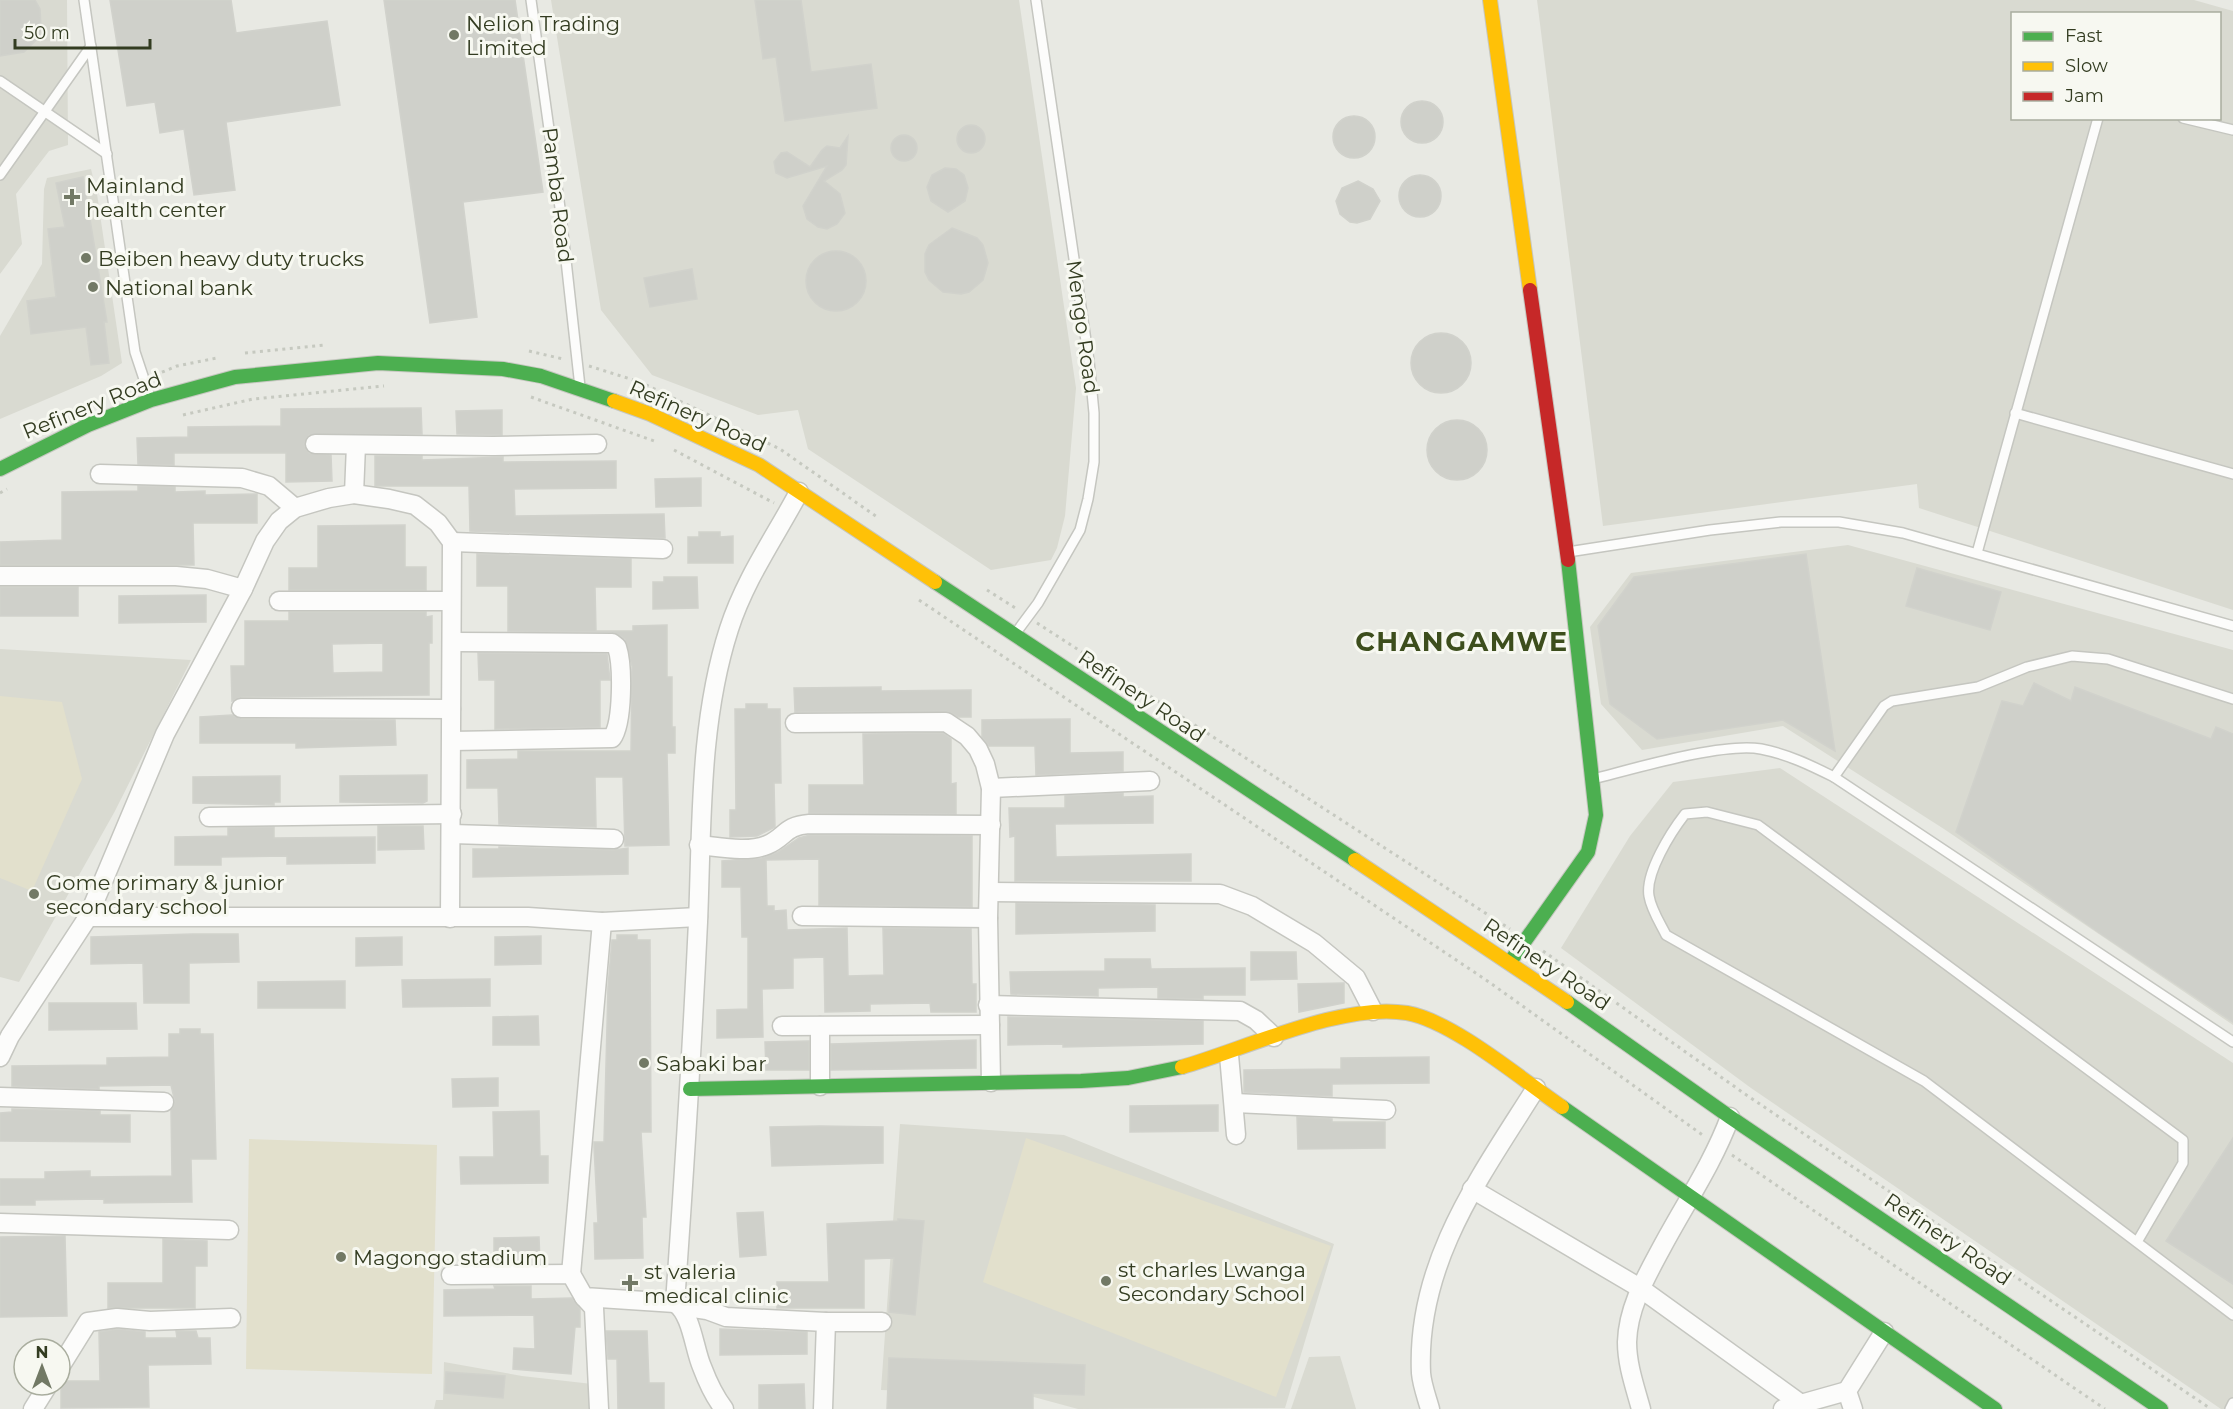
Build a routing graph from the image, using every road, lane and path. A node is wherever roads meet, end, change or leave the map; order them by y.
1 (84, 0) edge
2 (531, 0) edge
3 (1036, 0) edge
4 (1490, 0) edge
5 (91, 46) junction
6 (0, 81) edge
7 (44, 111) junction
8 (2097, 120) edge
9 (2191, 120) edge
10 (2233, 130) edge
11 (106, 154) junction
12 (0, 175) edge
13 (326, 345) dead end
14 (527, 351) dead end
15 (234, 355) dead end
16 (222, 357) dead end
17 (579, 363) junction
18 (143, 380) junction
19 (580, 390) junction
20 (152, 400) junction
21 (2015, 413) junction
22 (315, 444) dead end
23 (597, 444) dead end
24 (356, 445) junction
25 (0, 469) edge
26 (100, 474) dead end
27 (2233, 474) edge
28 (799, 492) junction
29 (354, 494) junction
30 (295, 508) junction
31 (885, 522) dead end
32 (452, 542) junction
33 (663, 549) dead end
34 (1567, 553) junction
35 (1977, 554) junction
36 (0, 576) edge
37 (981, 586) dead end
38 (243, 589) junction
39 (279, 602) dead end
40 (450, 602) junction
41 (1029, 617) junction
42 (2233, 626) edge
43 (1013, 635) junction
44 (453, 642) junction
45 (2233, 699) edge
46 (241, 708) dead end
47 (451, 709) junction
48 (795, 723) dead end
49 (452, 741) junction
50 (1834, 777) junction
51 (1593, 779) junction
52 (1150, 781) dead end
53 (991, 788) junction
54 (452, 814) junction
55 (209, 817) dead end
56 (991, 825) junction
57 (452, 834) junction
58 (614, 839) dead end
59 (699, 845) junction
60 (990, 892) junction
61 (802, 916) dead end
62 (88, 917) junction
63 (698, 917) junction
64 (450, 918) junction
65 (988, 918) junction
66 (603, 922) junction
67 (1527, 940) junction
68 (1510, 962) junction
69 (988, 1005) junction
70 (1373, 1011) junction
71 (990, 1025) junction
72 (782, 1026) dead end
73 (820, 1026) junction
74 (5, 1034) edge
75 (1274, 1037) junction
76 (2233, 1042) edge
77 (1229, 1054) junction
78 (0, 1057) edge
79 (991, 1082) junction
80 (820, 1086) junction
81 (1536, 1088) junction
82 (690, 1089) junction
83 (0, 1096) edge
84 (164, 1102) dead end
85 (1235, 1103) junction
86 (1386, 1110) dead end
87 (1730, 1117) junction
88 (1236, 1135) dead end
89 (1472, 1189) junction
90 (1690, 1195) junction
91 (0, 1223) edge
92 (229, 1230) dead end
93 (2137, 1242) junction
94 (572, 1274) junction
95 (451, 1275) dead end
96 (1640, 1288) junction
97 (584, 1297) junction
98 (677, 1304) junction
99 (2233, 1315) edge
100 (231, 1318) dead end
101 (826, 1322) junction
102 (882, 1322) dead end
103 (1884, 1332) junction
104 (72, 1348) edge
105 (1847, 1391) junction
106 (2233, 1403) edge
107 (1792, 1407) edge
108 (599, 1409) edge
109 (724, 1409) edge
110 (823, 1409) edge
111 (1430, 1409) edge
112 (1641, 1409) edge
113 (1853, 1409) edge
114 (1995, 1409) edge
115 (2161, 1409) edge
116 (2211, 1409) edge
117 (2230, 1409) edge

1 - 5 lane
2 - 17 lane, Pamba Road
3 - 41 lane, Mengo Road
4 - 34 main road
5 - 7 lane
5 - 11 lane
6 - 7 lane
7 - 11 lane
7 - 12 lane
8 - 21 lane
9 - 10 lane
11 - 18 lane
13 - 15 path
14 - 17 path
16 - 18 path
17 - 19 lane, Pamba Road
17 - 31 path
18 - 20 lane
19 - 20 main road, Refinery Road
19 - 28 main road, Refinery Road
20 - 25 main road, Refinery Road
21 - 27 lane
21 - 35 lane
22 - 24 street
23 - 24 street
24 - 29 street
26 - 30 street
28 - 43 main road, Refinery Road
28 - 59 street
29 - 30 street
29 - 32 street
30 - 38 street
32 - 33 street
32 - 40 street
34 - 35 lane
34 - 51 main road
35 - 42 lane
36 - 38 street
37 - 41 path
38 - 62 street
39 - 40 street
40 - 44 street
41 - 43 lane, Mengo Road
41 - 67 path
43 - 68 main road, Refinery Road
44 - 47 street
44 - 49 street
45 - 50 lane
46 - 47 street
47 - 49 street
48 - 53 street
49 - 54 street
50 - 51 lane
50 - 76 lane
51 - 67 main road
52 - 53 street
53 - 56 street
54 - 55 street
54 - 57 street
56 - 59 street
56 - 60 street
57 - 58 street
57 - 64 street
59 - 63 street
60 - 65 street
60 - 70 street
61 - 65 street
62 - 64 street
62 - 74 street
63 - 66 street
63 - 82 street
64 - 66 street
65 - 69 street
66 - 94 street
67 - 68 main road
67 - 116 path
68 - 87 main road, Refinery Road
69 - 71 street
69 - 75 street
70 - 75 main road
70 - 81 main road
71 - 73 street
71 - 79 street
72 - 73 street
73 - 80 street
74 - 78 street
75 - 77 main road
77 - 79 main road
77 - 85 street
79 - 80 main road
80 - 82 main road
81 - 89 street
81 - 90 main road
82 - 98 street
83 - 84 street
85 - 86 street
85 - 88 street
87 - 90 street
87 - 115 main road, Refinery Road
89 - 96 street
89 - 111 street
90 - 96 street
90 - 103 main road
91 - 92 street
93 - 93 lane
93 - 99 lane
94 - 95 street
94 - 97 street
96 - 107 street
96 - 112 street
97 - 98 street
97 - 108 street
98 - 101 street
98 - 109 street
100 - 104 street
101 - 102 street
101 - 110 street
103 - 105 street
103 - 114 main road
105 - 107 street
105 - 113 street
106 - 117 lane

